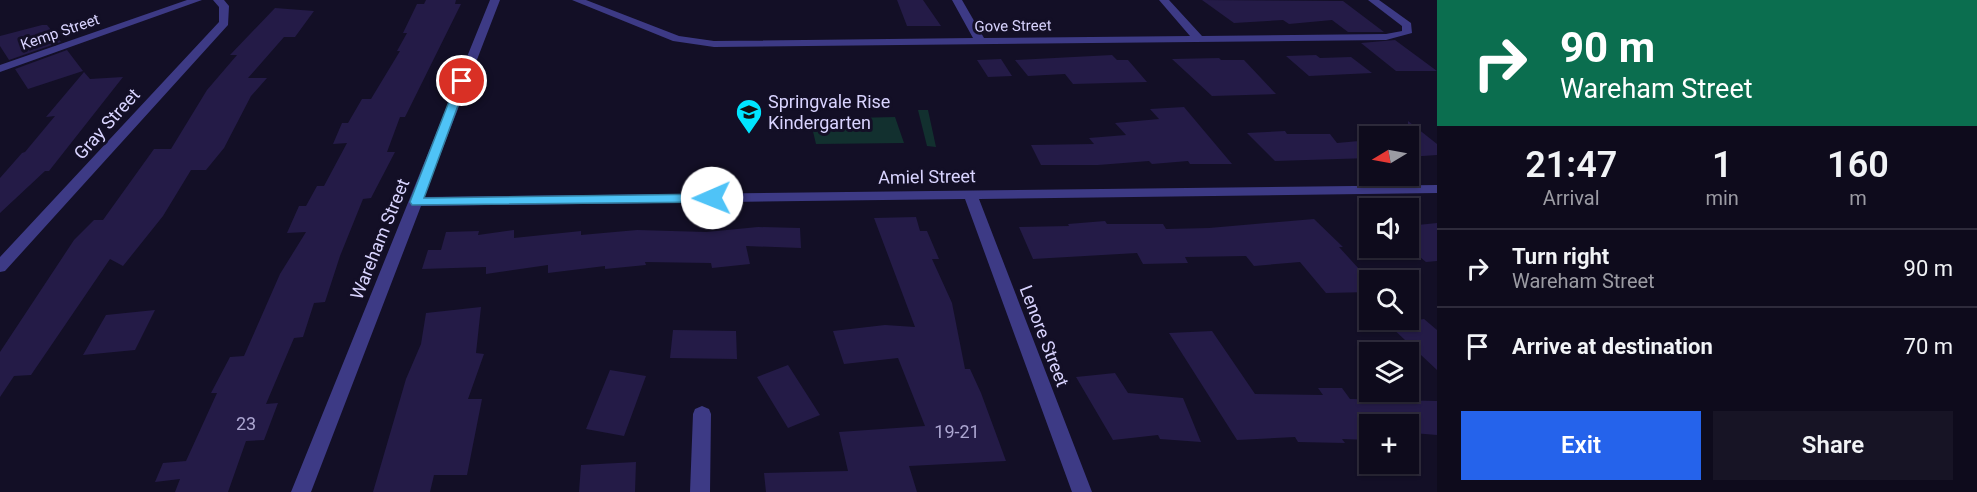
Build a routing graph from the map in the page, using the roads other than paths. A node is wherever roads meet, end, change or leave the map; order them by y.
1 (197, 0) edge
2 (218, 0) edge
3 (495, 0) edge
4 (577, 0) edge
5 (957, 0) edge
6 (1164, 0) edge
7 (1373, 0) edge
8 (1198, 39) junction
9 (980, 41) junction
10 (0, 69) edge
11 (1437, 189) edge
12 (970, 195) junction
13 (416, 202) junction
14 (0, 267) edge
15 (702, 414) dead end
16 (300, 492) edge
17 (700, 492) edge
18 (1082, 492) edge

1 - 10 street, Kemp Street
2 - 14 street, Gray Street
3 - 13 street, Wareham Street
4 - 9 street, Gove Street
5 - 9 street
6 - 8 street
7 - 8 street, Gove Street
8 - 9 street, Gove Street
11 - 12 street, Amiel Street
12 - 13 street, Amiel Street
12 - 18 street, Lenore Street
13 - 16 street, Wareham Street
15 - 17 street

